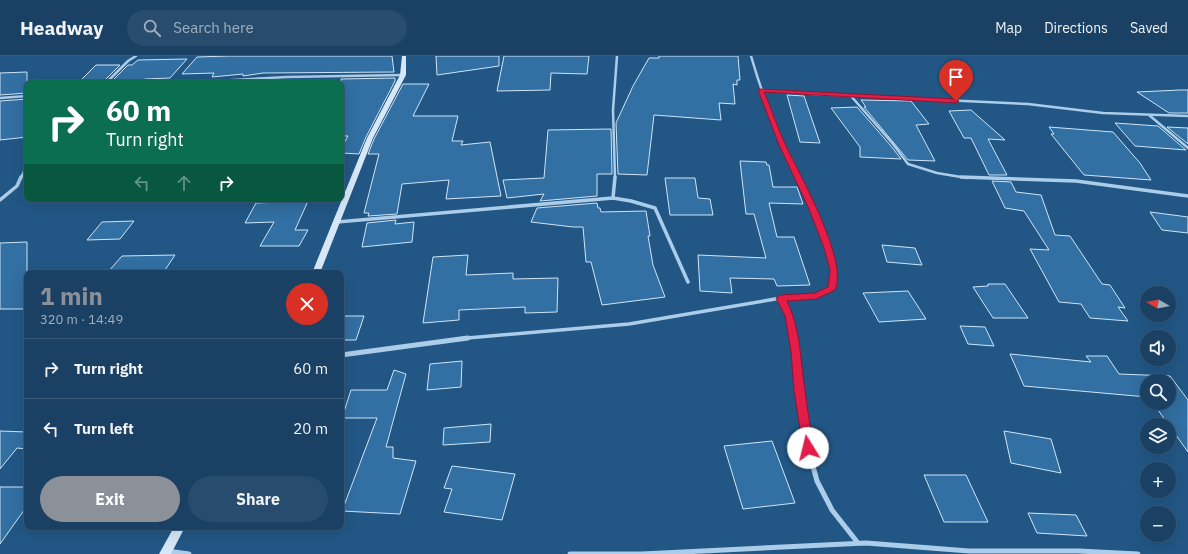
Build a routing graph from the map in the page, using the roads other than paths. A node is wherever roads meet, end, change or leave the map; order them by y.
1 (136, 56) edge
2 (404, 56) edge
3 (617, 56) edge
4 (751, 56) edge
5 (403, 75) junction
6 (109, 80) edge
7 (233, 80) edge
8 (761, 90) junction
9 (24, 96) edge
10 (851, 96) junction
11 (0, 98) edge
12 (1149, 115) junction
13 (1188, 116) edge
14 (1188, 148) edge
15 (24, 171) edge
16 (1188, 196) edge
17 (613, 198) junction
18 (0, 200) edge
19 (336, 222) junction
20 (317, 270) edge
21 (688, 282) dead end
22 (781, 298) junction
23 (344, 355) edge
24 (178, 530) edge
25 (858, 543) junction
26 (166, 552) edge
27 (188, 554) edge
28 (570, 554) edge
29 (1121, 554) edge
30 (1138, 554) edge

1 - 6 street
2 - 5 street
3 - 17 street
4 - 8 street
5 - 7 street
5 - 19 street
8 - 10 street
8 - 22 street
9 - 11 street
10 - 12 street
10 - 16 street
12 - 13 street
12 - 14 street
15 - 18 street
17 - 19 street
17 - 21 street
19 - 20 street
22 - 23 street
22 - 25 street
24 - 26 street
25 - 28 street
25 - 29 street
26 - 27 street
29 - 30 street

